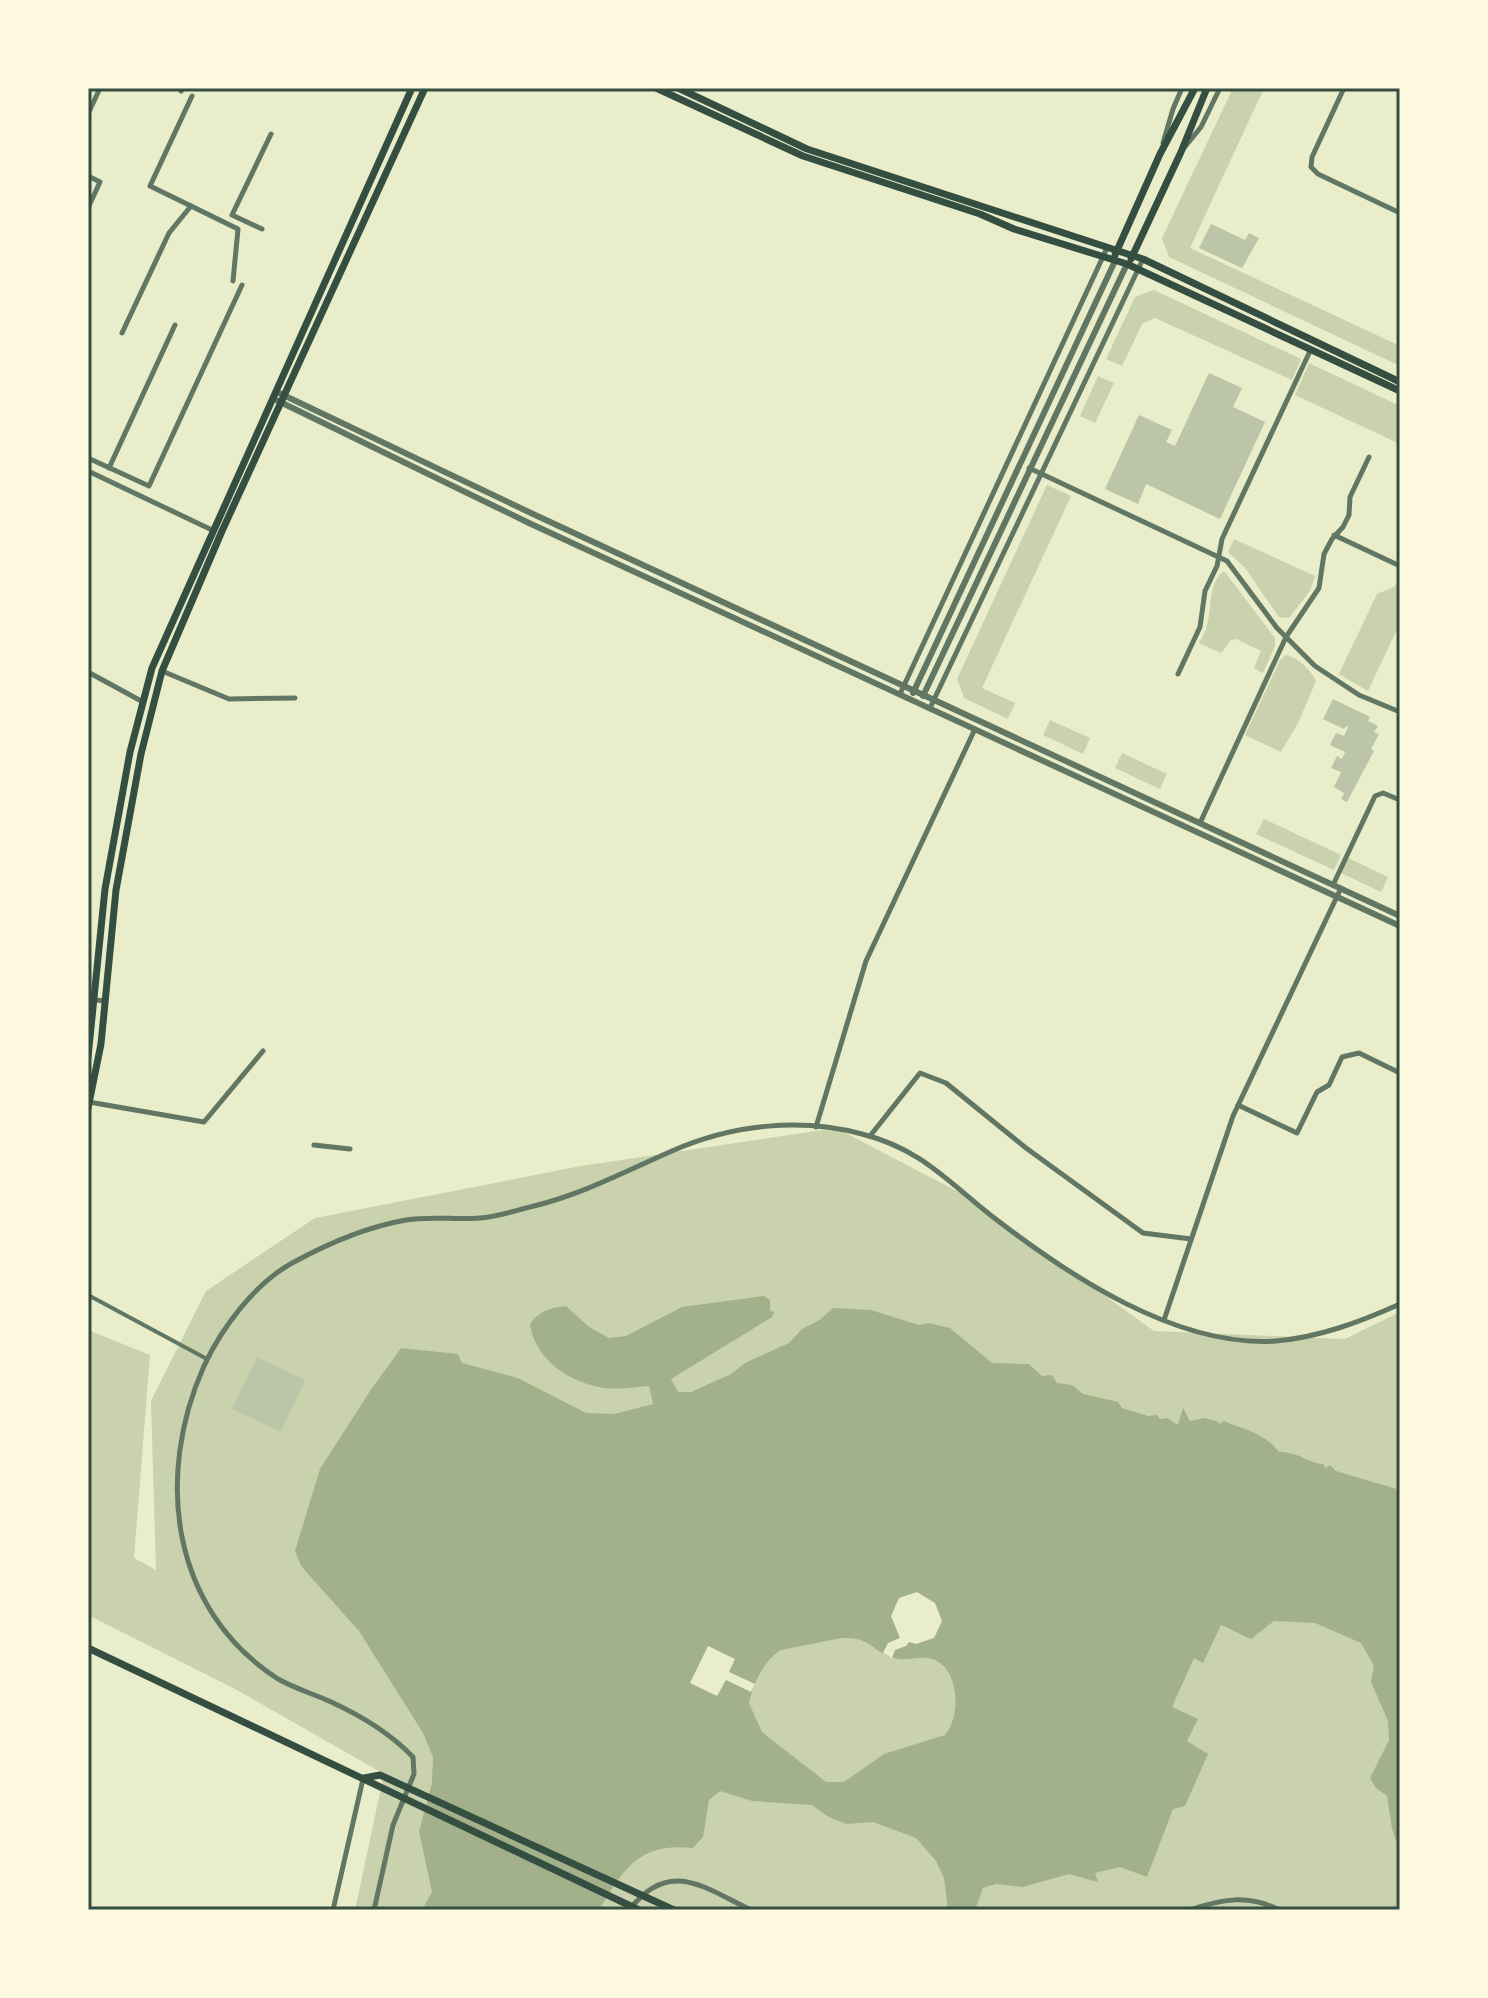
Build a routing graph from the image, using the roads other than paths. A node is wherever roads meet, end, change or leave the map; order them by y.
1 (100, 88) edge
2 (412, 88) edge
3 (425, 88) edge
4 (656, 88) edge
5 (678, 88) edge
6 (1182, 88) edge
7 (1195, 88) edge
8 (1207, 88) edge
9 (1220, 88) edge
10 (1344, 88) edge
11 (192, 96) dead end
12 (88, 114) edge
13 (271, 134) dead end
14 (1181, 152) junction
15 (1160, 154) junction
16 (88, 176) edge
17 (191, 206) junction
18 (88, 208) edge
19 (1400, 213) edge
20 (262, 229) dead end
21 (1112, 250) junction
22 (1133, 255) junction
23 (1103, 258) junction
24 (1143, 259) junction
25 (1115, 261) junction
26 (1127, 264) junction
27 (1138, 269) junction
28 (233, 281) dead end
29 (242, 285) dead end
30 (175, 325) dead end
31 (122, 333) dead end
32 (1311, 349) junction
33 (1400, 382) edge
34 (1400, 391) edge
35 (275, 395) junction
36 (285, 400) junction
37 (1369, 457) dead end
38 (88, 458) edge
39 (109, 468) junction
40 (1029, 468) junction
41 (88, 471) edge
42 (1040, 473) junction
43 (212, 530) junction
44 (1334, 535) junction
45 (1219, 556) junction
46 (1400, 566) edge
47 (1286, 637) junction
48 (162, 671) junction
49 (88, 672) edge
50 (1178, 674) dead end
51 (904, 686) junction
52 (914, 691) junction
53 (900, 694) junction
54 (924, 695) junction
55 (295, 698) dead end
56 (910, 699) junction
57 (934, 700) junction
58 (143, 702) junction
59 (920, 703) junction
60 (930, 708) junction
61 (1400, 712) edge
62 (975, 729) junction
63 (1400, 800) edge
64 (1200, 823) junction
65 (1333, 885) junction
66 (1341, 888) junction
67 (1337, 897) junction
68 (1400, 916) edge
69 (1400, 926) edge
70 (91, 1000) edge
71 (105, 1001) junction
72 (263, 1051) dead end
73 (88, 1057) edge
74 (1400, 1073) edge
75 (89, 1105) edge
76 (1238, 1105) junction
77 (816, 1127) junction
78 (870, 1136) junction
79 (314, 1145) dead end
80 (350, 1149) dead end
81 (1191, 1239) junction
82 (88, 1295) edge
83 (1400, 1304) edge
84 (1164, 1320) junction
85 (207, 1359) junction
86 (88, 1648) edge
87 (364, 1778) junction
88 (333, 1910) edge
89 (374, 1910) edge
90 (629, 1910) edge
91 (639, 1910) edge
92 (674, 1910) edge
93 (751, 1910) edge
94 (1190, 1910) edge
95 (1279, 1910) edge

1 - 12 street
2 - 35 main road
3 - 36 main road
4 - 23 main road
5 - 21 main road
6 - 15 street
7 - 15 main road
8 - 14 main road
9 - 14 street
10 - 19 street
11 - 17 street
13 - 20 street
14 - 22 main road
15 - 21 main road
16 - 18 street
17 - 28 street
17 - 31 street
21 - 22 main road
21 - 23 street
21 - 25 main road
22 - 24 main road
22 - 26 main road
23 - 25 main road
23 - 51 street
24 - 27 street
24 - 33 main road
25 - 26 main road
25 - 52 street
26 - 27 main road
26 - 40 street
27 - 32 main road
27 - 42 street
29 - 39 street
30 - 39 street
32 - 34 main road
32 - 45 street
35 - 36 street
35 - 43 main road
36 - 48 main road
36 - 51 street
36 - 53 street
37 - 44 street
38 - 39 street
40 - 42 street
40 - 54 street
41 - 43 street
42 - 45 street
42 - 57 street
43 - 58 main road
44 - 46 street
44 - 47 street
45 - 47 street
45 - 50 street
47 - 61 street
47 - 64 street
48 - 55 street
48 - 71 main road
49 - 58 street
51 - 52 street
51 - 53 street
52 - 54 street
52 - 56 street
53 - 56 street
54 - 57 street
54 - 59 street
56 - 59 street
57 - 60 street
57 - 64 street
58 - 70 main road
59 - 60 street
60 - 62 street
62 - 67 street
62 - 77 street
63 - 65 street
64 - 65 street
65 - 66 street
66 - 67 street
66 - 68 street
67 - 69 street
67 - 76 street
70 - 71 street
70 - 73 main road
71 - 75 main road
72 - 75 street
74 - 76 street
76 - 81 street
77 - 78 street
77 - 85 street
78 - 81 street
78 - 84 street
79 - 80 street
81 - 84 street
82 - 85 street
83 - 84 street
85 - 89 street
86 - 87 main road
87 - 88 street
87 - 91 main road
87 - 92 main road
90 - 93 street
94 - 95 street

